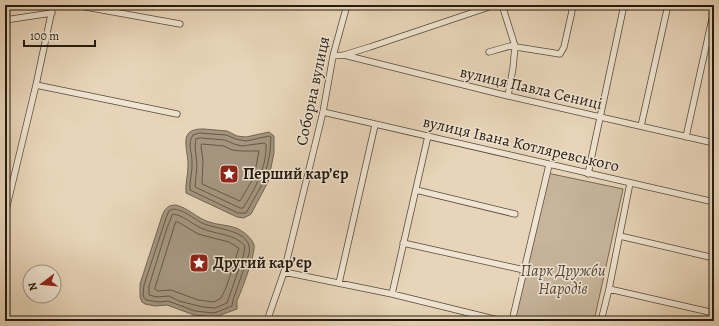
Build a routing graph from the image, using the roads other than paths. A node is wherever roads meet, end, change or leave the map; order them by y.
1 (53, 5) edge
2 (75, 5) edge
3 (347, 5) edge
4 (495, 5) edge
5 (502, 5) edge
6 (624, 5) edge
7 (668, 5) edge
8 (714, 10) edge
9 (572, 11) dead end
10 (52, 13) junction
11 (5, 20) edge
12 (180, 24) dead end
13 (515, 46) junction
14 (489, 52) dead end
15 (344, 55) junction
16 (333, 56) junction
17 (36, 85) junction
18 (508, 96) junction
19 (323, 112) junction
20 (177, 114) dead end
21 (599, 117) junction
22 (375, 125) junction
23 (641, 126) junction
24 (428, 136) junction
25 (686, 137) junction
26 (714, 143) edge
27 (549, 165) junction
28 (588, 174) junction
29 (630, 183) junction
30 (416, 190) junction
31 (8, 195) edge
32 (714, 202) edge
33 (5, 214) edge
34 (515, 214) dead end
35 (620, 236) junction
36 (403, 243) junction
37 (714, 258) edge
38 (524, 270) junction
39 (284, 272) junction
40 (339, 283) junction
41 (609, 289) junction
42 (392, 294) junction
43 (714, 313) edge
44 (267, 321) edge
45 (502, 321) edge
46 (512, 321) edge
47 (601, 321) edge

1 - 10 street
2 - 12 street
3 - 16 street, Соборна вулиця
4 - 15 street
5 - 13 street
6 - 21 street
7 - 23 street
8 - 25 street
9 - 13 street
10 - 11 street
10 - 17 street
13 - 14 street
13 - 18 street
15 - 16 street
15 - 18 street, вулиця Павла Сениці
16 - 19 street, Соборна вулиця
17 - 20 street
17 - 31 street
18 - 21 street, вулиця Павла Сениці
19 - 22 street, вулиця Івана Котляревського
19 - 39 street, Соборна вулиця
21 - 23 street, вулиця Павла Сениці
21 - 28 street
22 - 24 street, вулиця Івана Котляревського
22 - 40 street
23 - 25 street, вулиця Павла Сениці
24 - 27 street, вулиця Івана Котляревського
24 - 30 street
25 - 26 street, вулиця Павла Сениці
27 - 28 street, вулиця Івана Котляревського
27 - 38 street
28 - 29 street, вулиця Івана Котляревського
29 - 32 street, вулиця Івана Котляревського
29 - 35 street
30 - 34 street
30 - 36 street
31 - 33 street
35 - 37 street
35 - 41 street
36 - 38 street
36 - 42 street
38 - 46 street
39 - 40 street
39 - 44 street, Соборна вулиця
40 - 42 street
41 - 43 street
41 - 47 street
42 - 45 street

